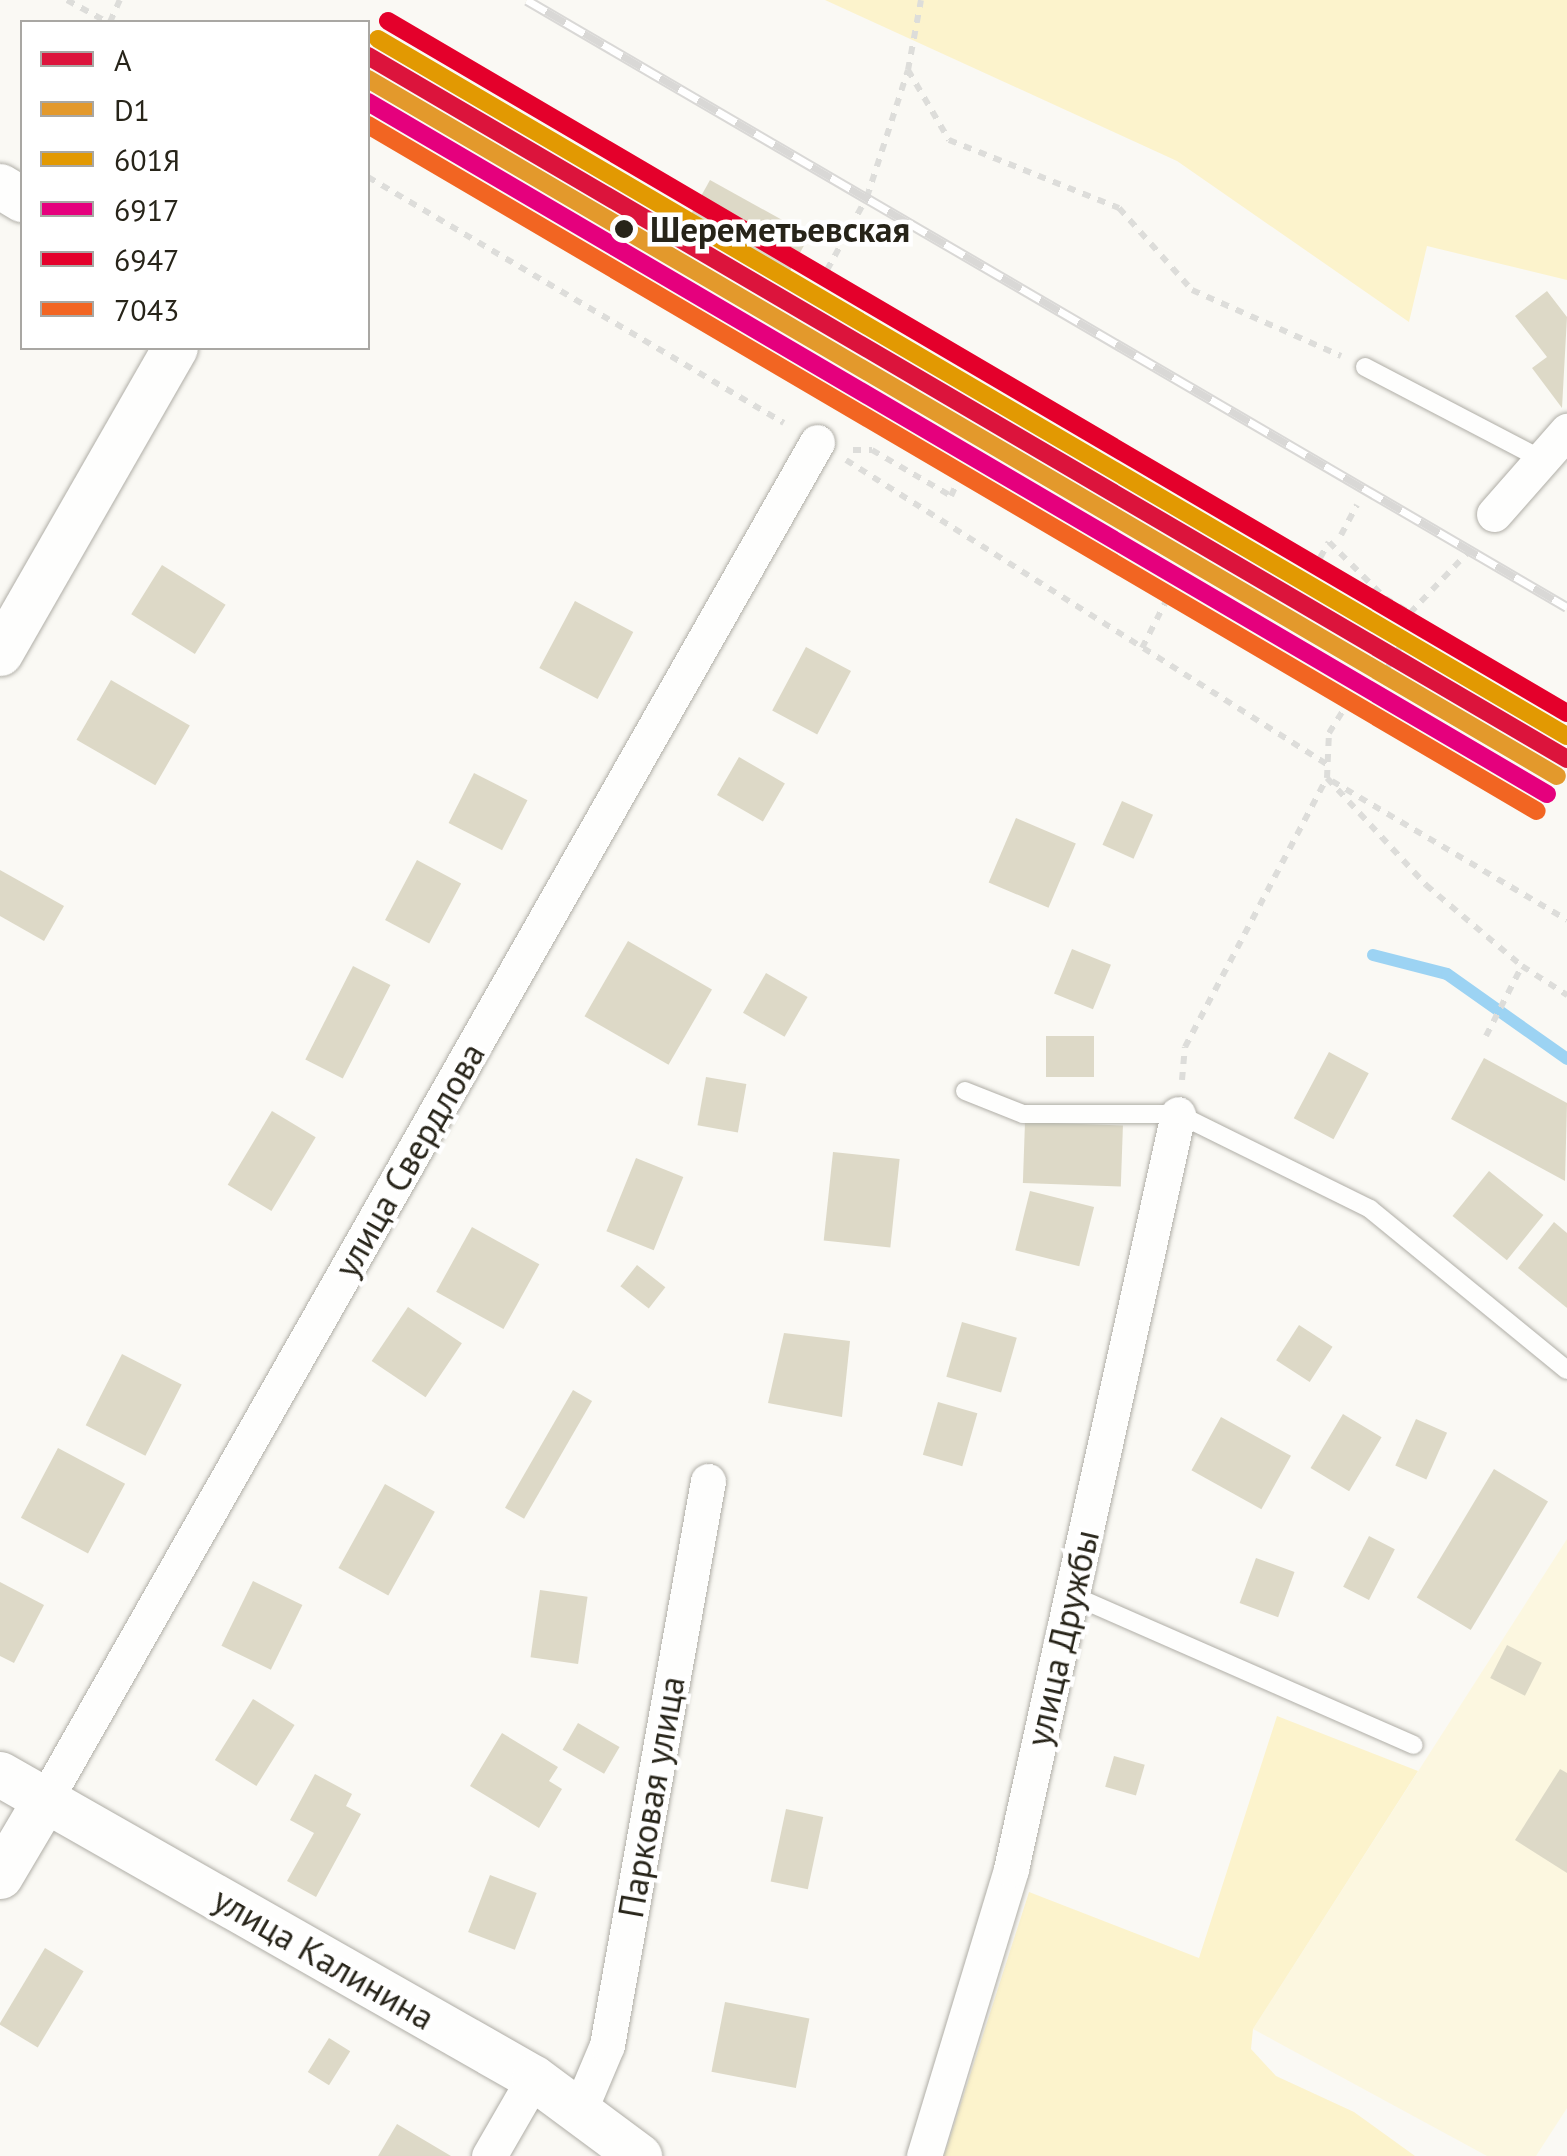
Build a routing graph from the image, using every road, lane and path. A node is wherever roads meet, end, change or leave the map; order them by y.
1 (67, 0) edge
2 (921, 0) edge
3 (104, 20) edge
4 (908, 70) junction
5 (827, 270) dead end
6 (174, 350) edge
7 (1365, 367) joint
8 (1567, 432) edge
9 (824, 446) joint
10 (1540, 458) junction
11 (958, 481) dead end
12 (1356, 506) dead end
13 (1494, 514) dead end
14 (1341, 535) dead end
15 (1471, 552) dead end
16 (1320, 558) dead end
17 (1385, 598) junction
18 (1165, 602) dead end
19 (1142, 648) dead end
20 (0, 653) edge
21 (1326, 778) junction
22 (1567, 920) edge
23 (1522, 966) junction
24 (1567, 994) edge
25 (1486, 1036) dead end
26 (965, 1091) dead end
27 (1178, 1114) junction
28 (1567, 1370) edge
29 (708, 1481) dead end
30 (1072, 1594) junction
31 (1414, 1745) dead end
32 (0, 1774) edge
33 (46, 1800) junction
34 (0, 1876) edge
35 (534, 2078) junction
36 (580, 2109) junction
37 (489, 2156) edge
38 (639, 2156) edge
39 (924, 2156) edge

1 - 3 path
2 - 4 path
4 - 5 path
4 - 7 path
6 - 20 street
7 - 10 lane
8 - 10 street
9 - 11 path
9 - 33 street, улица Свердлова
10 - 13 street
12 - 14 path
15 - 17 path
16 - 17 path
17 - 21 path
18 - 19 path
21 - 22 path
21 - 23 path
21 - 27 path
23 - 24 path
23 - 25 path
26 - 27 lane
27 - 28 lane
27 - 30 street, улица Дружбы
29 - 36 street, Парковая улица
30 - 31 lane
30 - 39 street, улица Дружбы
32 - 33 street, улица Калинина
33 - 34 street, улица Свердлова
33 - 35 street, улица Калинина
35 - 36 street, улица Калинина
35 - 37 street
36 - 38 street, улица Калинина

